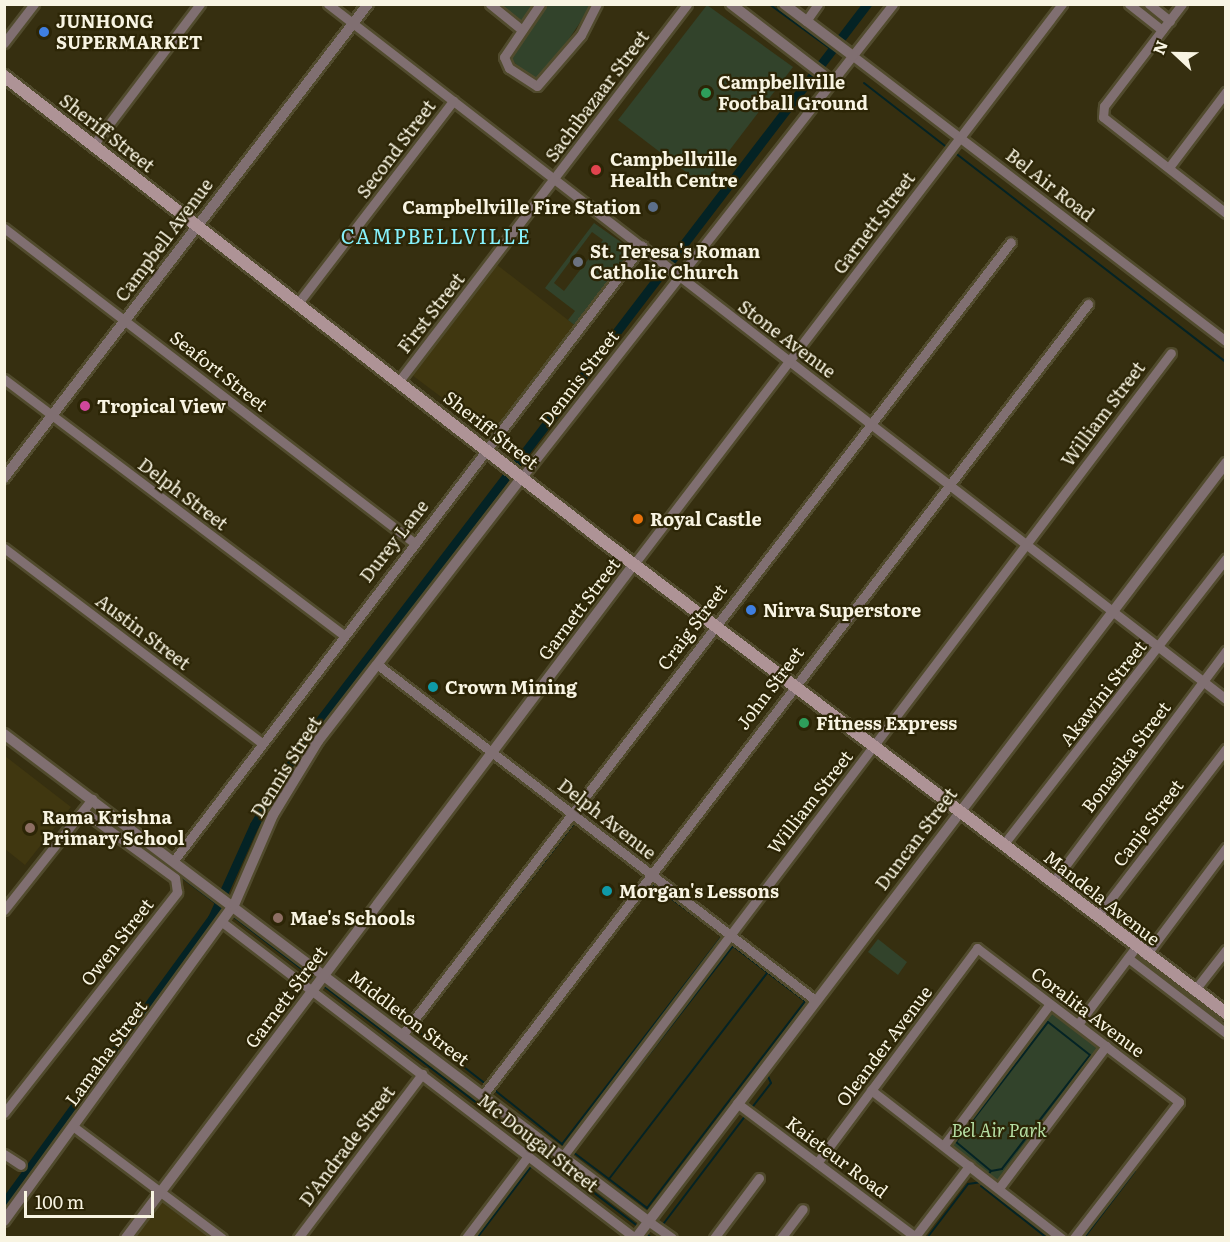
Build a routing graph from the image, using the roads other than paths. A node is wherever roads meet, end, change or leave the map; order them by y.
1 (34, 4) edge
2 (200, 4) edge
3 (328, 4) edge
4 (368, 4) edge
5 (490, 4) edge
6 (597, 4) edge
7 (687, 4) edge
8 (731, 4) edge
9 (784, 4) edge
10 (818, 4) edge
11 (893, 4) edge
12 (1062, 4) edge
13 (1129, 4) edge
14 (1149, 4) edge
15 (1182, 4) edge
16 (539, 5) edge
17 (806, 21) junction
18 (1170, 21) junction
19 (353, 24) junction
20 (522, 30) junction
21 (1162, 30) junction
22 (4, 43) edge
23 (851, 58) junction
24 (4, 76) edge
25 (833, 77) junction
26 (1226, 92) edge
27 (453, 101) junction
28 (961, 137) junction
29 (94, 144) junction
30 (1170, 166) junction
31 (554, 179) junction
32 (1226, 213) edge
33 (195, 225) junction
34 (4, 228) edge
35 (1011, 242) dead end
36 (642, 246) junction
37 (679, 277) junction
38 (298, 303) junction
39 (1088, 304) dead end
40 (125, 319) junction
41 (1226, 341) edge
42 (1170, 353) dead end
43 (789, 362) junction
44 (4, 380) edge
45 (399, 381) junction
46 (52, 415) junction
47 (871, 423) junction
48 (487, 449) junction
49 (1226, 463) edge
50 (522, 477) junction
51 (4, 478) edge
52 (950, 484) junction
53 (413, 542) junction
54 (1025, 544) junction
55 (4, 548) edge
56 (1226, 559) edge
57 (634, 564) junction
58 (1111, 610) junction
59 (714, 624) junction
60 (342, 634) junction
61 (1159, 648) junction
62 (1226, 651) edge
63 (378, 665) junction
64 (1203, 681) junction
65 (793, 685) junction
66 (1226, 699) edge
67 (4, 734) edge
68 (262, 743) junction
69 (873, 747) junction
70 (1226, 749) edge
71 (492, 751) junction
72 (92, 799) junction
73 (83, 811) junction
74 (573, 813) junction
75 (962, 814) junction
76 (1003, 845) junction
77 (1226, 848) edge
78 (175, 859) junction
79 (654, 876) junction
80 (1053, 882) junction
81 (231, 904) junction
82 (4, 910) edge
83 (1097, 917) junction
84 (222, 921) junction
85 (729, 934) junction
86 (977, 948) joint
87 (1226, 950) edge
88 (1141, 951) junction
89 (1128, 958) junction
90 (324, 974) junction
91 (312, 990) junction
92 (1194, 992) junction
93 (815, 1000) junction
94 (1050, 1004) junction
95 (1226, 1014) edge
96 (1078, 1024) junction
97 (1226, 1033) edge
98 (403, 1034) junction
99 (1106, 1046) junction
100 (422, 1074) junction
101 (871, 1090) junction
102 (484, 1093) junction
103 (740, 1105) junction
104 (4, 1113) edge
105 (74, 1126) junction
106 (944, 1145) junction
107 (4, 1154) edge
108 (562, 1156) junction
109 (532, 1159) junction
110 (817, 1163) junction
111 (21, 1166) dead end
112 (972, 1168) junction
113 (759, 1178) dead end
114 (999, 1188) junction
115 (161, 1191) junction
116 (803, 1209) dead end
117 (4, 1221) edge
118 (648, 1221) junction
119 (668, 1235) edge
120 (915, 1237) edge
121 (126, 1238) edge
122 (222, 1238) edge
123 (298, 1238) edge
124 (466, 1238) edge
125 (635, 1238) edge
126 (714, 1238) edge
127 (781, 1238) edge
128 (1061, 1238) edge
129 (1074, 1238) edge

1 - 22 street
2 - 29 street
3 - 19 street, Stone Avenue
4 - 19 street, Campbell Avenue
5 - 20 street
6 - 20 street
7 - 31 street, Sachibazaar Street
8 - 25 street
9 - 17 street
10 - 17 street
11 - 23 street, Dennis Street
12 - 28 street, Garnett Street
13 - 21 street
14 - 18 street
15 - 18 street
16 - 20 street
17 - 23 street
18 - 21 street
19 - 27 street, Stone Avenue
19 - 33 street, Campbell Avenue
21 - 30 street
23 - 25 street, Dennis Street
23 - 28 street, Bel Air Road
24 - 29 main road, Sheriff Street
25 - 37 street, Dennis Street
26 - 30 street
27 - 31 street, Stone Avenue
27 - 38 street, Second Street
28 - 41 street, Bel Air Road
28 - 43 street, Garnett Street
29 - 33 main road, Sheriff Street
30 - 32 street
31 - 36 street, Stone Avenue
31 - 45 street, First Street
33 - 38 main road, Sheriff Street
33 - 40 street, Campbell Avenue
34 - 40 street, Seafort Street
35 - 47 street, Craig Street
36 - 37 street, Stone Avenue
36 - 48 street, Durey Lane
37 - 43 street, Stone Avenue
37 - 50 street, Dennis Street
38 - 45 main road, Sheriff Street
39 - 52 street, John Street
40 - 46 street, Campbell Avenue
40 - 53 street, Seafort Street
42 - 54 street, William Street
43 - 47 street, Stone Avenue
43 - 57 street, Garnett Street
44 - 46 street, Delph Street
45 - 48 main road, Sheriff Street
46 - 51 street, Campbell Avenue
46 - 60 street, Delph Street
47 - 52 street, Stone Avenue
47 - 59 street, Craig Street
48 - 50 main road, Sheriff Street
48 - 53 street, Durey Lane
49 - 58 street, Duncan Street
50 - 57 main road, Sheriff Street
50 - 63 street, Dennis Street
52 - 54 street, Stone Avenue
52 - 65 street, John Street
53 - 60 street, Durey Lane
54 - 58 street, Stone Avenue
54 - 69 street, William Street
55 - 68 street, Austin Street
56 - 61 street, Akawini Street
57 - 59 main road, Sheriff Street
57 - 71 street, Garnett Street
58 - 61 street, Stone Avenue
58 - 75 street, Duncan Street
59 - 65 main road, Sheriff Street
59 - 74 street, Craig Street
60 - 68 street, Durey Lane
61 - 64 street, Stone Avenue
61 - 76 street, Akawini Street
62 - 64 street, Bonasika Street
63 - 71 street, Delph Avenue
63 - 81 street, Dennis Street
64 - 66 street, Stone Avenue
64 - 80 street, Bonasika Street
65 - 69 main road, Sheriff Street
65 - 79 street, John Street
67 - 72 street, Middleton Street
68 - 78 street, Durey Lane
69 - 75 main road, Sheriff Street
69 - 85 street, William Street
70 - 83 street, Canje Street
71 - 74 street, Delph Avenue
71 - 90 street, Garnett Street
72 - 73 street
72 - 78 street, Middleton Street
73 - 82 street
73 - 104 street, Owen Street
74 - 79 street, Delph Avenue
74 - 98 street, Craig Street
75 - 76 main road, Mandela Avenue
75 - 93 street, Duncan Street
76 - 80 main road, Mandela Avenue
77 - 88 street
78 - 81 street, Middleton Street
79 - 85 street, Delph Avenue
79 - 102 street, John Street
80 - 83 main road, Mandela Avenue
81 - 84 street, Lamaha Street
81 - 90 street, Middleton Street
83 - 88 main road, Mandela Avenue
84 - 91 street, Mc Dougal Street
84 - 105 street, Lamaha Street
85 - 93 street, Delph Avenue
85 - 108 street, William Street
86 - 94 street, Coralita Avenue
86 - 101 street, Oleander Avenue
87 - 92 street
88 - 89 street
88 - 92 main road, Mandela Avenue
89 - 96 street
89 - 97 street
90 - 91 street, Garnett Street
90 - 98 street, Middleton Street
91 - 100 street, Mc Dougal Street
91 - 115 street, Garnett Street
92 - 95 main road, Mandela Avenue
93 - 103 street, Duncan Street
94 - 96 street, Coralita Avenue
94 - 106 street
96 - 99 street, Coralita Avenue
98 - 102 street, Middleton Street
99 - 114 street
99 - 129 street, Coralita Avenue
100 - 109 street, Mc Dougal Street
100 - 123 street, D'Andrade Street
101 - 106 street
101 - 110 street, Oleander Avenue
102 - 108 street, Middleton Street
103 - 110 street, Kaieteur Road
103 - 118 street, Duncan Street
105 - 115 street
105 - 117 street, Lamaha Street
106 - 112 street
107 - 111 street
108 - 118 street, Middleton Street
109 - 124 street
109 - 125 street, Mc Dougal Street
110 - 120 street, Kaieteur Road
112 - 114 street
112 - 120 street
113 - 126 street
114 - 128 street
115 - 121 street, Garnett Street
115 - 122 street
116 - 127 street
118 - 119 street
118 - 125 street, Duncan Street

